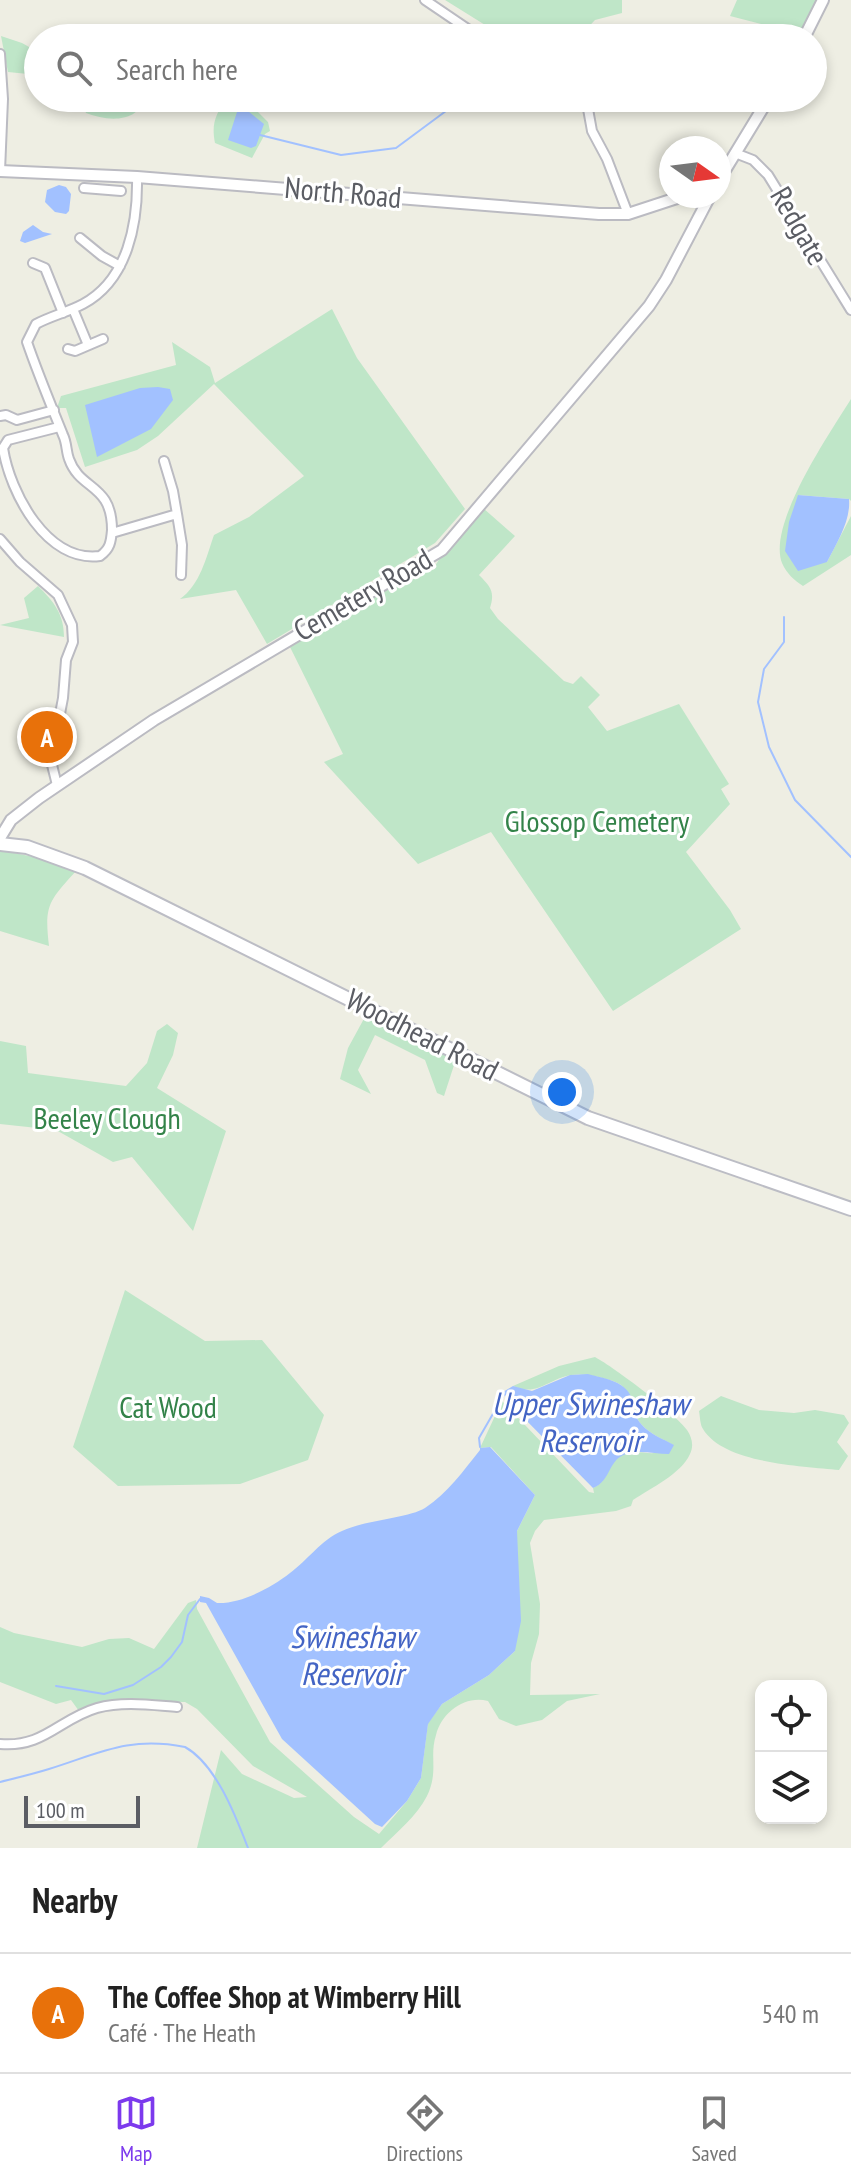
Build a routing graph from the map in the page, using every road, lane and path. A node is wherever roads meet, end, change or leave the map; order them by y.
1 (425, 0) edge
2 (823, 0) edge
3 (460, 24) edge
4 (811, 24) edge
5 (0, 54) edge
6 (589, 112) edge
7 (760, 112) edge
8 (735, 153) junction
9 (731, 160) edge
10 (0, 171) edge
11 (99, 175) junction
12 (137, 177) junction
13 (84, 188) dead end
14 (98, 189) junction
15 (121, 191) dead end
16 (659, 204) edge
17 (704, 208) edge
18 (628, 214) junction
19 (80, 238) dead end
20 (33, 263) dead end
21 (120, 266) junction
22 (73, 309) junction
23 (851, 310) edge
24 (63, 313) junction
25 (103, 339) dead end
26 (88, 345) junction
27 (68, 349) dead end
28 (54, 410) junction
29 (0, 416) edge
30 (59, 427) junction
31 (164, 461) dead end
32 (177, 514) junction
33 (112, 533) junction
34 (0, 539) edge
35 (181, 575) dead end
36 (57, 785) junction
37 (0, 841) edge
38 (851, 1209) edge
39 (177, 1707) dead end
40 (0, 1744) edge

1 - 3 street
2 - 4 street
5 - 10 street
6 - 18 street
7 - 8 street
8 - 9 street
8 - 23 street, Redgate
10 - 11 street, North Road
11 - 12 street, North Road
11 - 14 street
12 - 18 street, North Road
12 - 21 street
13 - 14 street
14 - 15 street
16 - 18 street, North Road
17 - 36 street, Cemetery Road
19 - 21 street
20 - 24 street
21 - 22 street
22 - 24 street
22 - 26 street
24 - 28 street
25 - 26 street
26 - 27 street
28 - 29 street
28 - 30 street
30 - 33 street
30 - 33 street
31 - 32 street
32 - 33 street
32 - 35 street
34 - 36 street
36 - 37 street, Cemetery Road
37 - 38 main road, Woodhead Road
39 - 40 street

